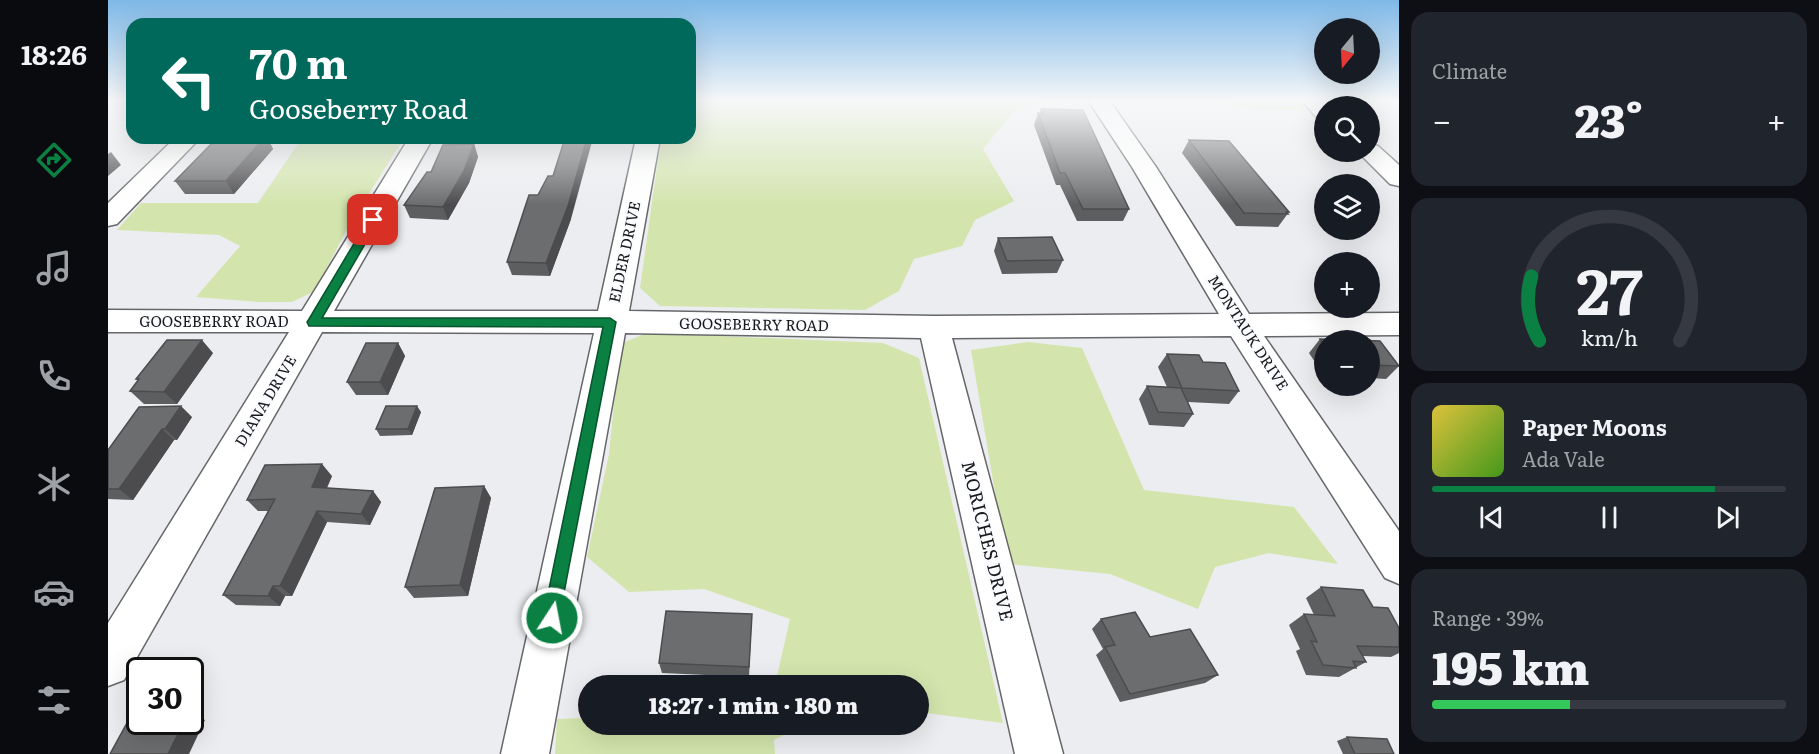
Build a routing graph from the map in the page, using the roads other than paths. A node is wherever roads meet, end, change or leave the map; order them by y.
1 (1123, 135) edge
2 (182, 144) edge
3 (418, 144) edge
4 (647, 144) edge
5 (1383, 157) edge
6 (1399, 179) edge
7 (108, 218) edge
8 (108, 321) edge
9 (313, 322) junction
10 (610, 322) junction
11 (1399, 324) edge
12 (1241, 326) junction
13 (934, 327) junction
14 (1399, 565) edge
15 (108, 664) edge
16 (525, 754) edge
17 (1039, 754) edge

1 - 12 street, MONTAUK DRIVE
2 - 7 street
3 - 9 street, DIANA DRIVE
4 - 10 street, ELDER DRIVE
5 - 6 street
8 - 9 street, GOOSEBERRY ROAD
9 - 10 street, GOOSEBERRY ROAD
9 - 15 street, DIANA DRIVE
10 - 13 street, GOOSEBERRY ROAD
10 - 16 street, ELDER DRIVE
11 - 12 street, GOOSEBERRY ROAD
12 - 13 street, GOOSEBERRY ROAD
12 - 14 street, MONTAUK DRIVE
13 - 17 street, MORICHES DRIVE

